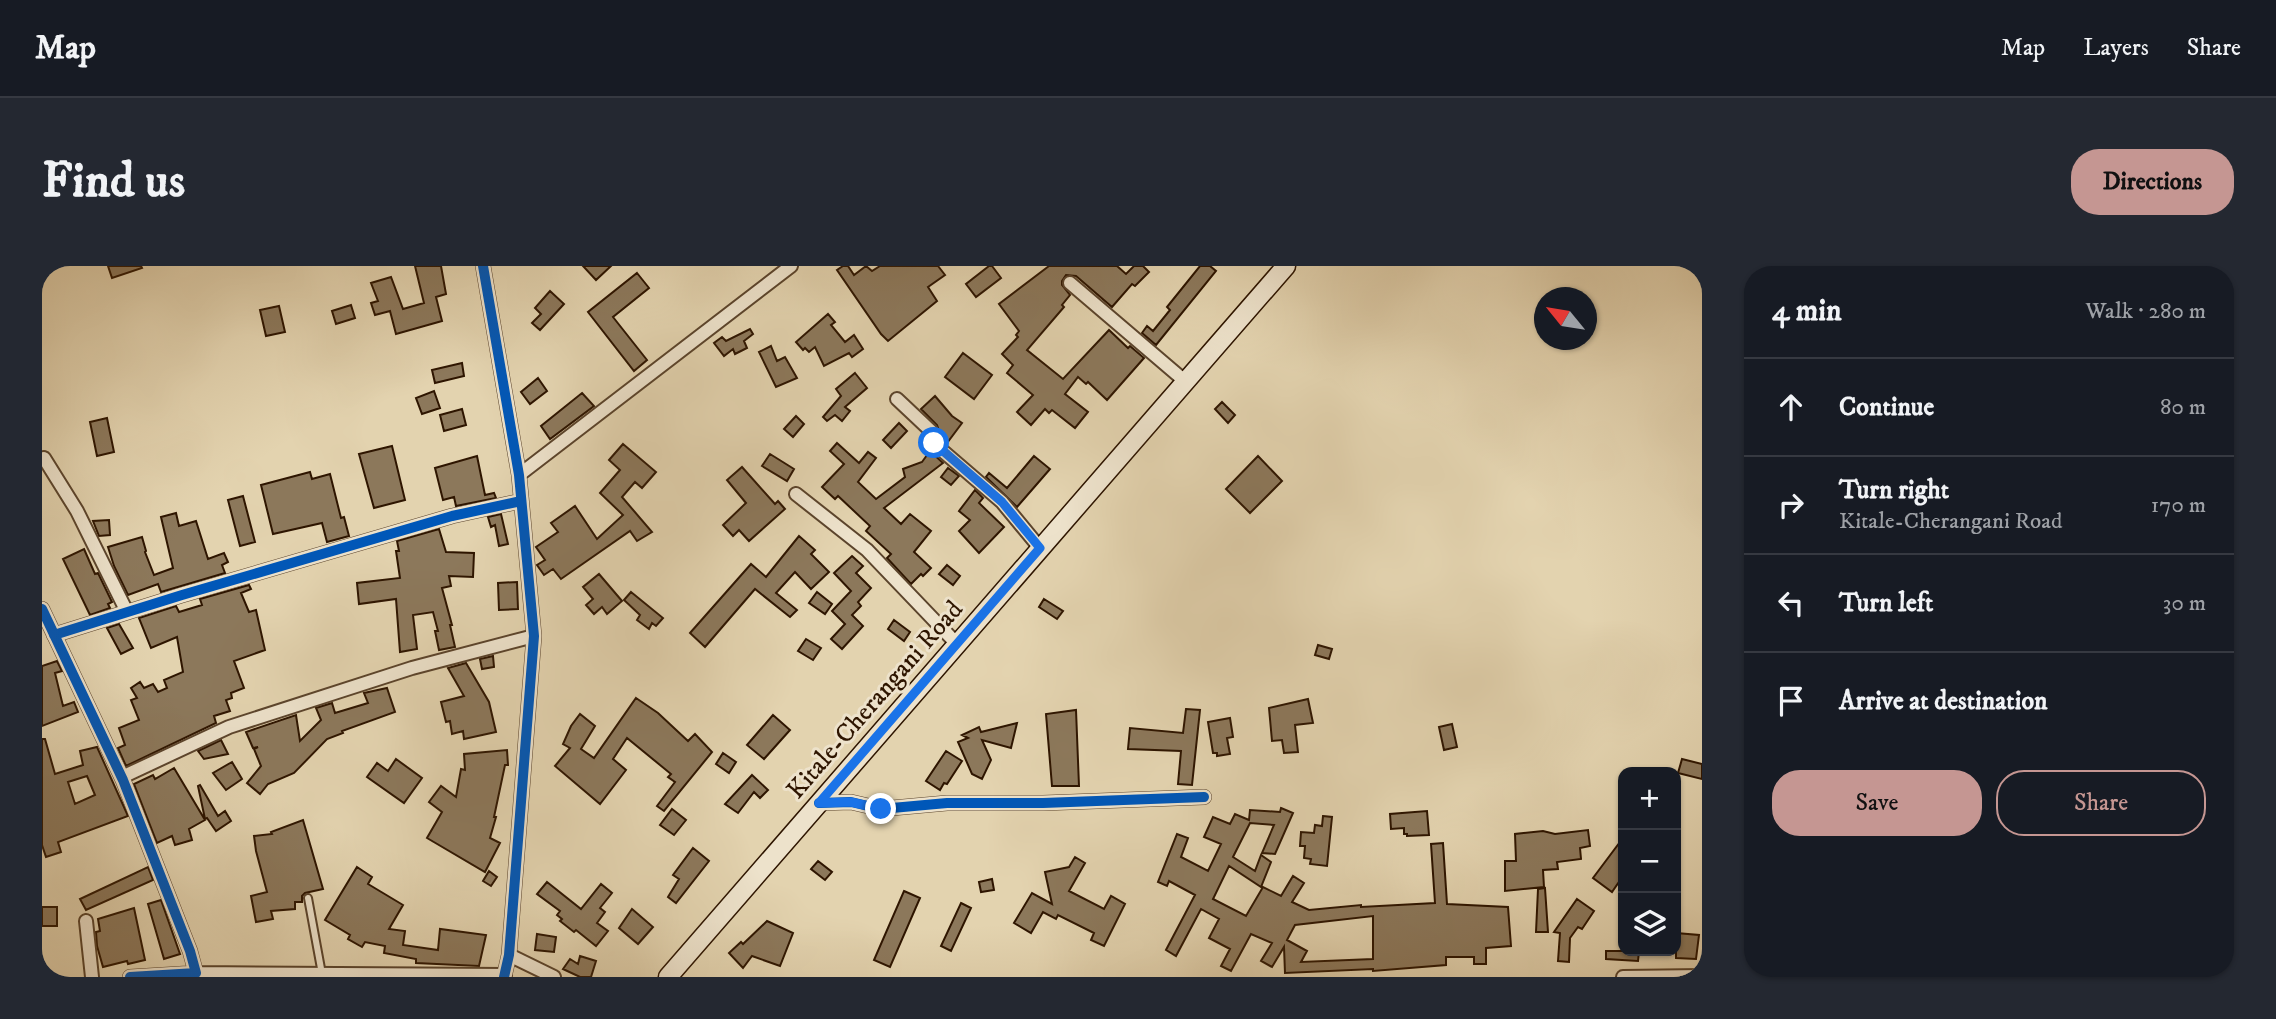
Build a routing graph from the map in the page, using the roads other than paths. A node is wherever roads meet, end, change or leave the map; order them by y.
1 (483, 266) edge
2 (791, 266) edge
3 (1286, 266) edge
4 (1070, 283) dead end
5 (1186, 382) junction
6 (897, 399) dead end
7 (44, 458) dead end
8 (519, 475) junction
9 (796, 494) dead end
10 (522, 501) junction
11 (1040, 548) junction
12 (42, 609) edge
13 (127, 612) junction
14 (54, 635) junction
15 (534, 636) junction
16 (956, 643) junction
17 (122, 777) junction
18 (1204, 797) dead end
19 (819, 803) junction
20 (308, 898) dead end
21 (86, 921) dead end
22 (509, 955) junction
23 (196, 973) junction
24 (322, 974) junction
25 (1702, 974) edge
26 (392, 976) edge
27 (504, 976) edge
28 (92, 977) edge
29 (131, 977) edge
30 (554, 977) edge
31 (668, 977) edge
32 (1623, 977) edge

1 - 8 street
2 - 8 street
3 - 5 main road, Kitale-Cherangani Road
4 - 5 street
5 - 11 main road, Kitale-Cherangani Road
6 - 11 street
7 - 13 street
8 - 10 street
9 - 16 street
10 - 13 street
10 - 15 street
11 - 16 main road, Kitale-Cherangani Road
12 - 14 street
13 - 14 street
14 - 17 street
15 - 17 street
15 - 22 street
16 - 19 main road, Kitale-Cherangani Road
17 - 23 street
18 - 19 street
19 - 31 main road, Kitale-Cherangani Road
20 - 24 lane
21 - 28 street
22 - 27 street
22 - 30 street
23 - 24 street
23 - 29 street
24 - 26 street
25 - 32 street
26 - 27 street

